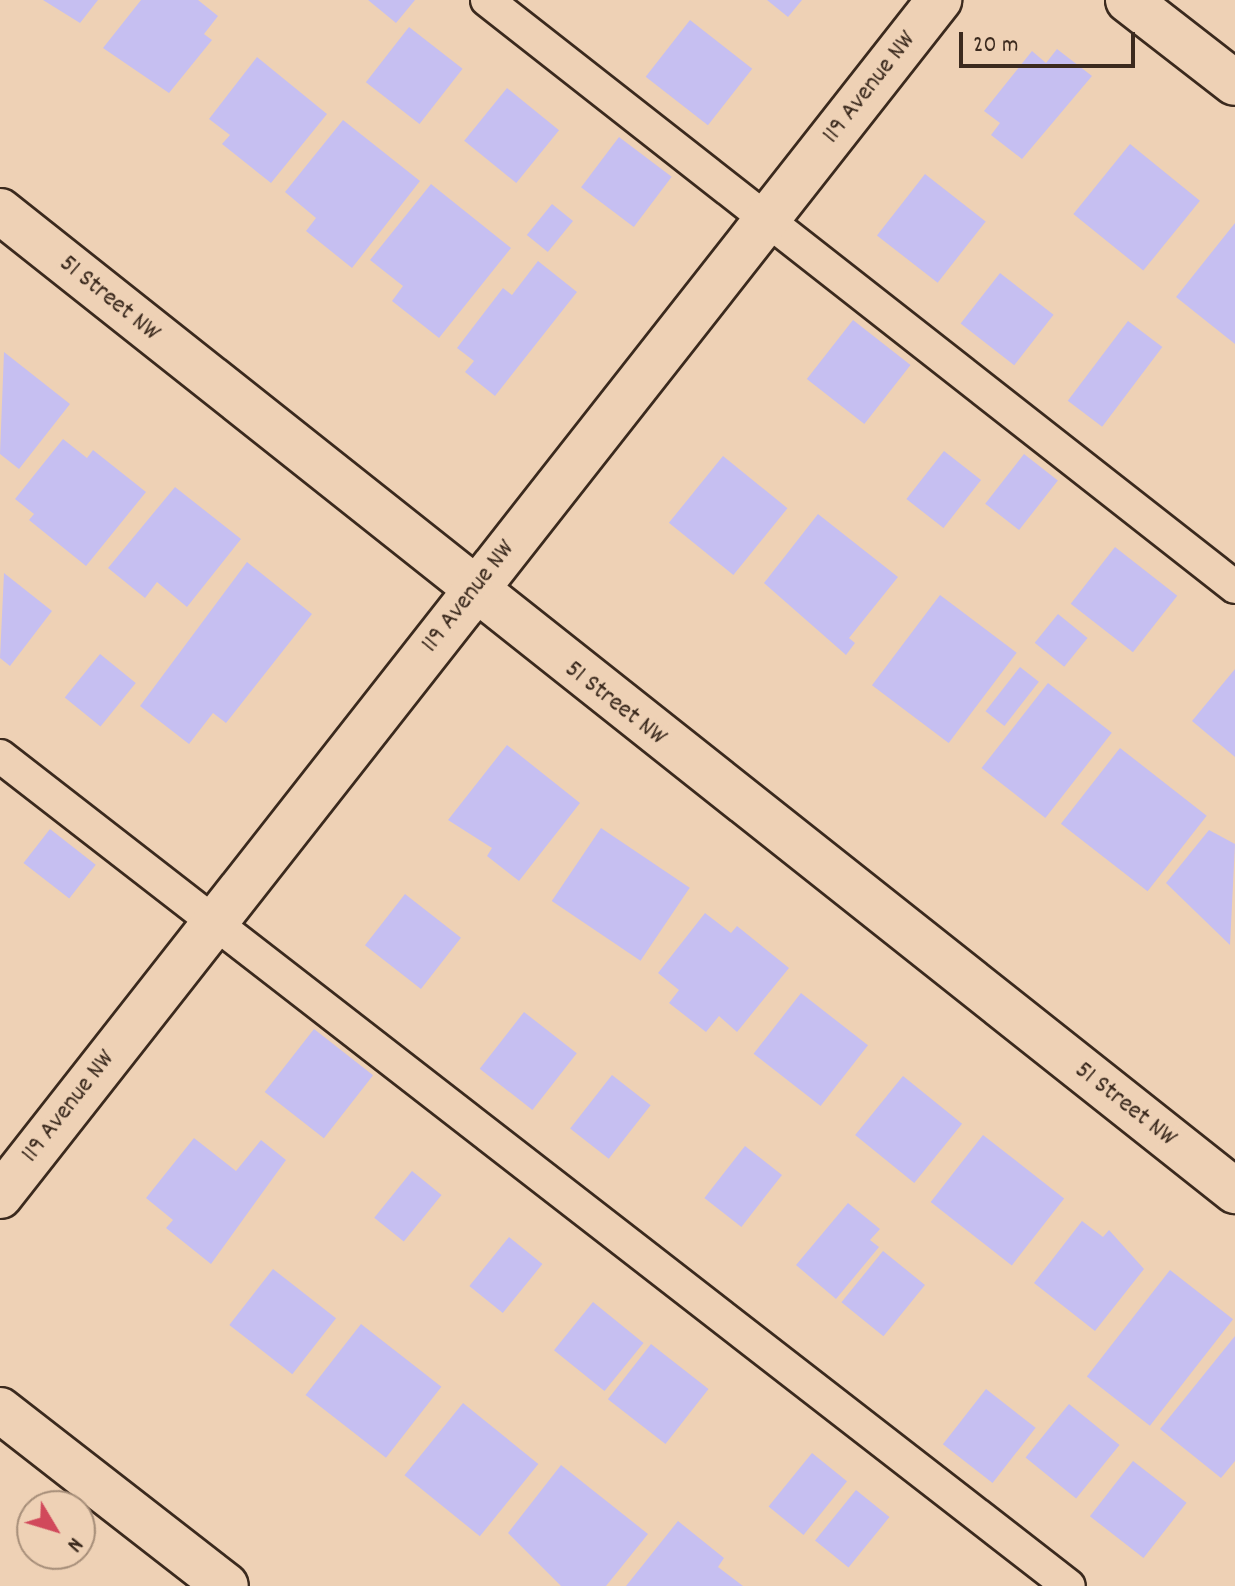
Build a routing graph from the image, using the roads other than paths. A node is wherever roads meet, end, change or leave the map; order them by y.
1 (487, 0) edge
2 (939, 0) edge
3 (1128, 0) edge
4 (1235, 83) edge
5 (0, 211) edge
6 (769, 216) junction
7 (1235, 587) edge
8 (473, 592) junction
9 (0, 756) edge
10 (215, 920) junction
11 (1235, 1191) edge
12 (0, 1196) edge
13 (0, 1410) edge
14 (226, 1586) edge
15 (1069, 1586) edge

1 - 6 lane
2 - 6 street, 119 Avenue NW
3 - 4 street
5 - 8 street, 51 Street NW
6 - 7 lane
6 - 8 street, 119 Avenue NW
8 - 10 street, 119 Avenue NW
8 - 11 street, 51 Street NW
9 - 10 lane
10 - 12 street, 119 Avenue NW
10 - 15 lane
13 - 14 street

